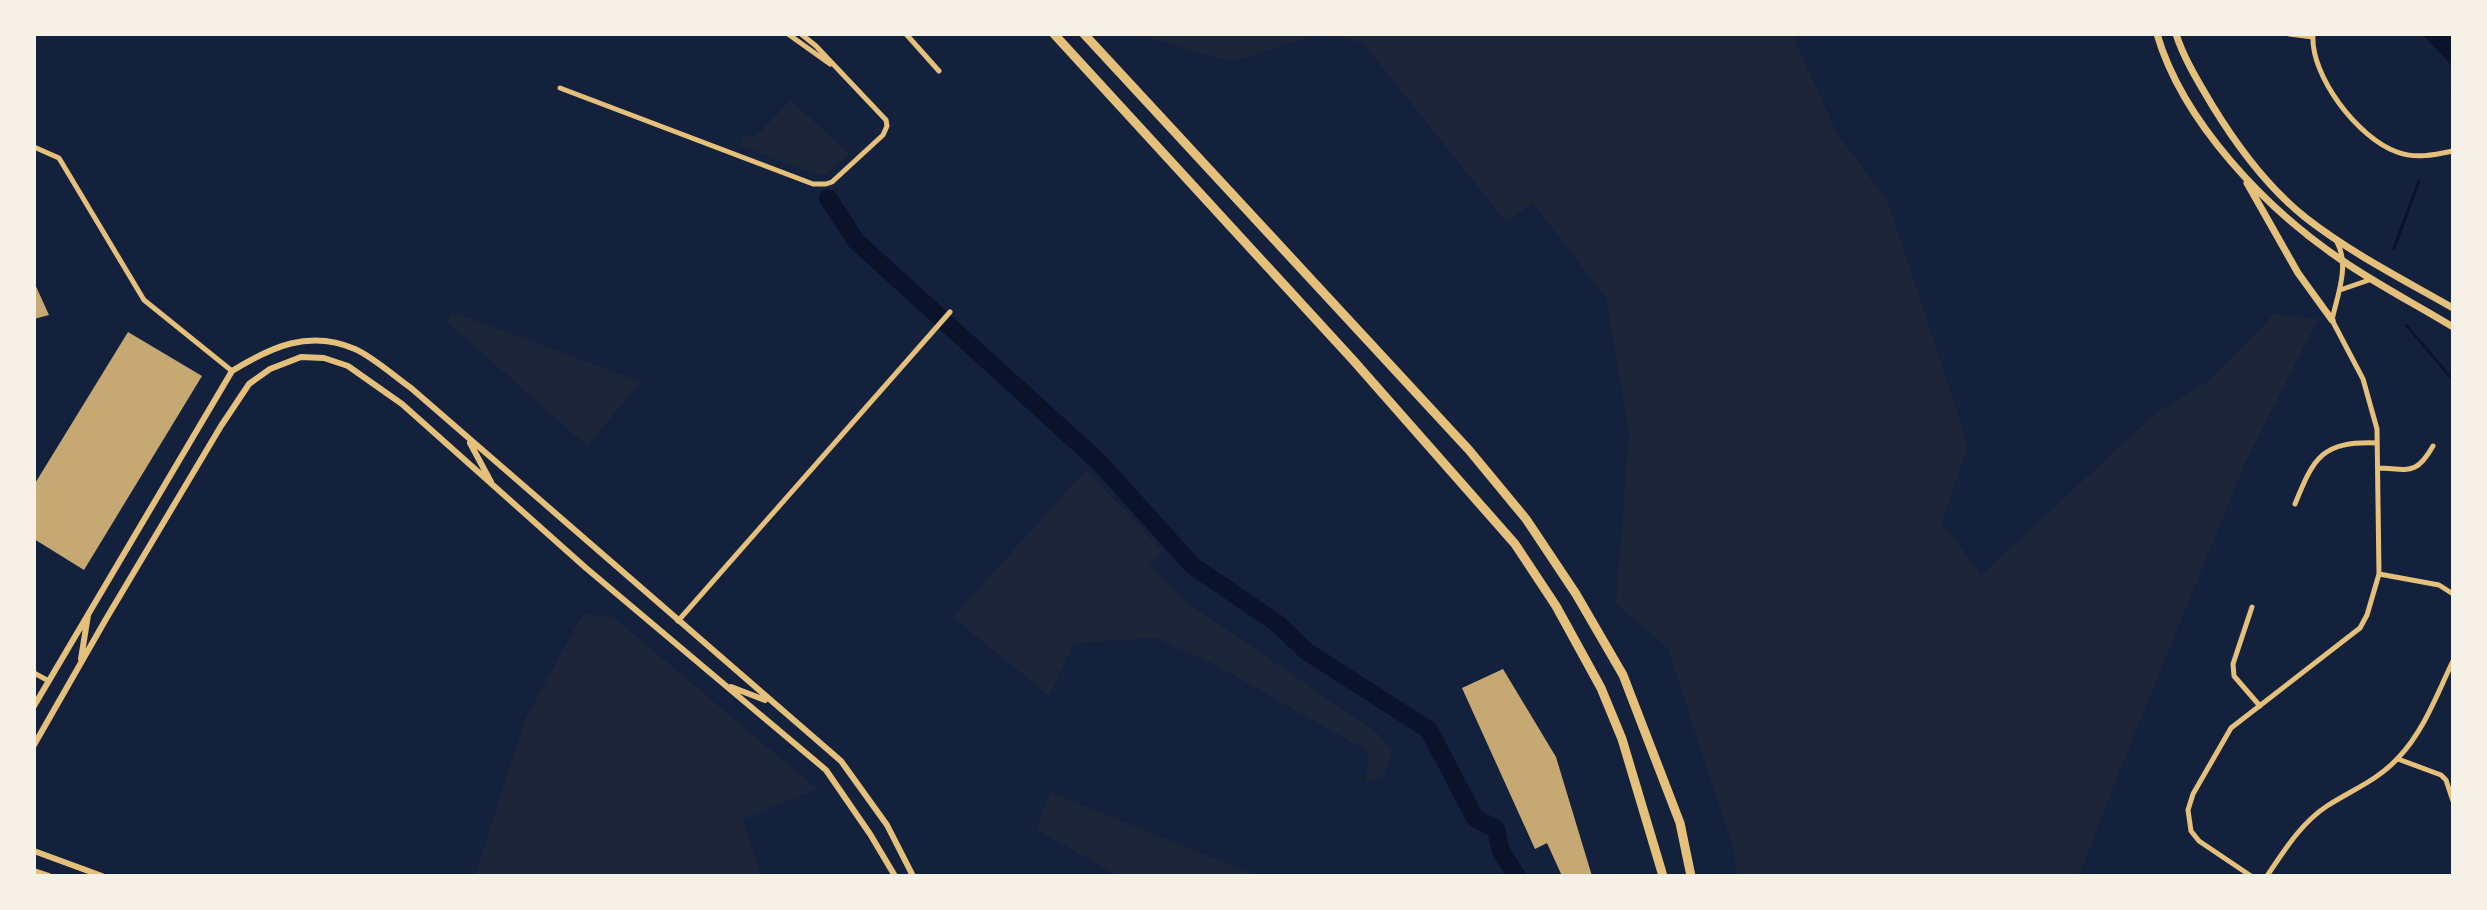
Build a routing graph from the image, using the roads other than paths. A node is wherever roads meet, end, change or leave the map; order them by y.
1 (788, 34) edge
2 (801, 34) edge
3 (906, 34) edge
4 (1054, 34) edge
5 (1084, 34) edge
6 (2157, 34) edge
7 (2176, 34) edge
8 (2289, 34) edge
9 (2313, 35) edge
10 (837, 68) junction
11 (939, 71) dead end
12 (560, 88) dead end
13 (34, 147) edge
14 (2453, 151) edge
15 (2243, 176) junction
16 (2335, 239) junction
17 (2342, 261) junction
18 (2373, 279) junction
19 (2340, 290) junction
20 (2453, 308) edge
21 (950, 312) dead end
22 (2332, 320) junction
23 (2453, 327) edge
24 (232, 371) junction
25 (466, 436) junction
26 (2378, 443) junction
27 (2433, 446) dead end
28 (2377, 468) junction
29 (494, 486) junction
30 (2295, 504) dead end
31 (2379, 574) junction
32 (2453, 594) edge
33 (2252, 607) dead end
34 (89, 611) junction
35 (678, 621) junction
36 (2453, 661) edge
37 (80, 663) junction
38 (34, 673) edge
39 (47, 680) junction
40 (724, 684) junction
41 (772, 702) junction
42 (34, 706) edge
43 (2260, 706) junction
44 (34, 745) edge
45 (2398, 759) junction
46 (2453, 801) edge
47 (34, 850) edge
48 (34, 871) edge
49 (46, 875) edge
50 (102, 876) edge
51 (895, 876) edge
52 (913, 876) edge
53 (1663, 876) edge
54 (1691, 876) edge
55 (2251, 876) edge
56 (2267, 876) edge

1 - 10 street
2 - 10 street
3 - 11 street
4 - 53 highway
5 - 54 highway
6 - 15 main road
7 - 16 main road
8 - 9 street
9 - 14 street
10 - 12 street
13 - 24 street
15 - 17 main road
15 - 22 main road
16 - 17 street
16 - 20 main road
17 - 18 main road
17 - 19 street
18 - 19 street
18 - 23 main road
19 - 22 street
21 - 35 street
22 - 26 street
24 - 25 street
24 - 34 street
25 - 29 street
25 - 35 street
26 - 28 street
26 - 30 street
27 - 28 street
28 - 31 street
29 - 37 street
29 - 40 street
31 - 32 street
31 - 43 street
33 - 43 street
34 - 37 street
34 - 39 street
35 - 41 street
36 - 45 street
37 - 44 street
38 - 39 street
39 - 42 street
40 - 41 street
40 - 51 street
41 - 52 street
43 - 55 street
45 - 46 street
45 - 56 street
47 - 50 street
48 - 49 street

